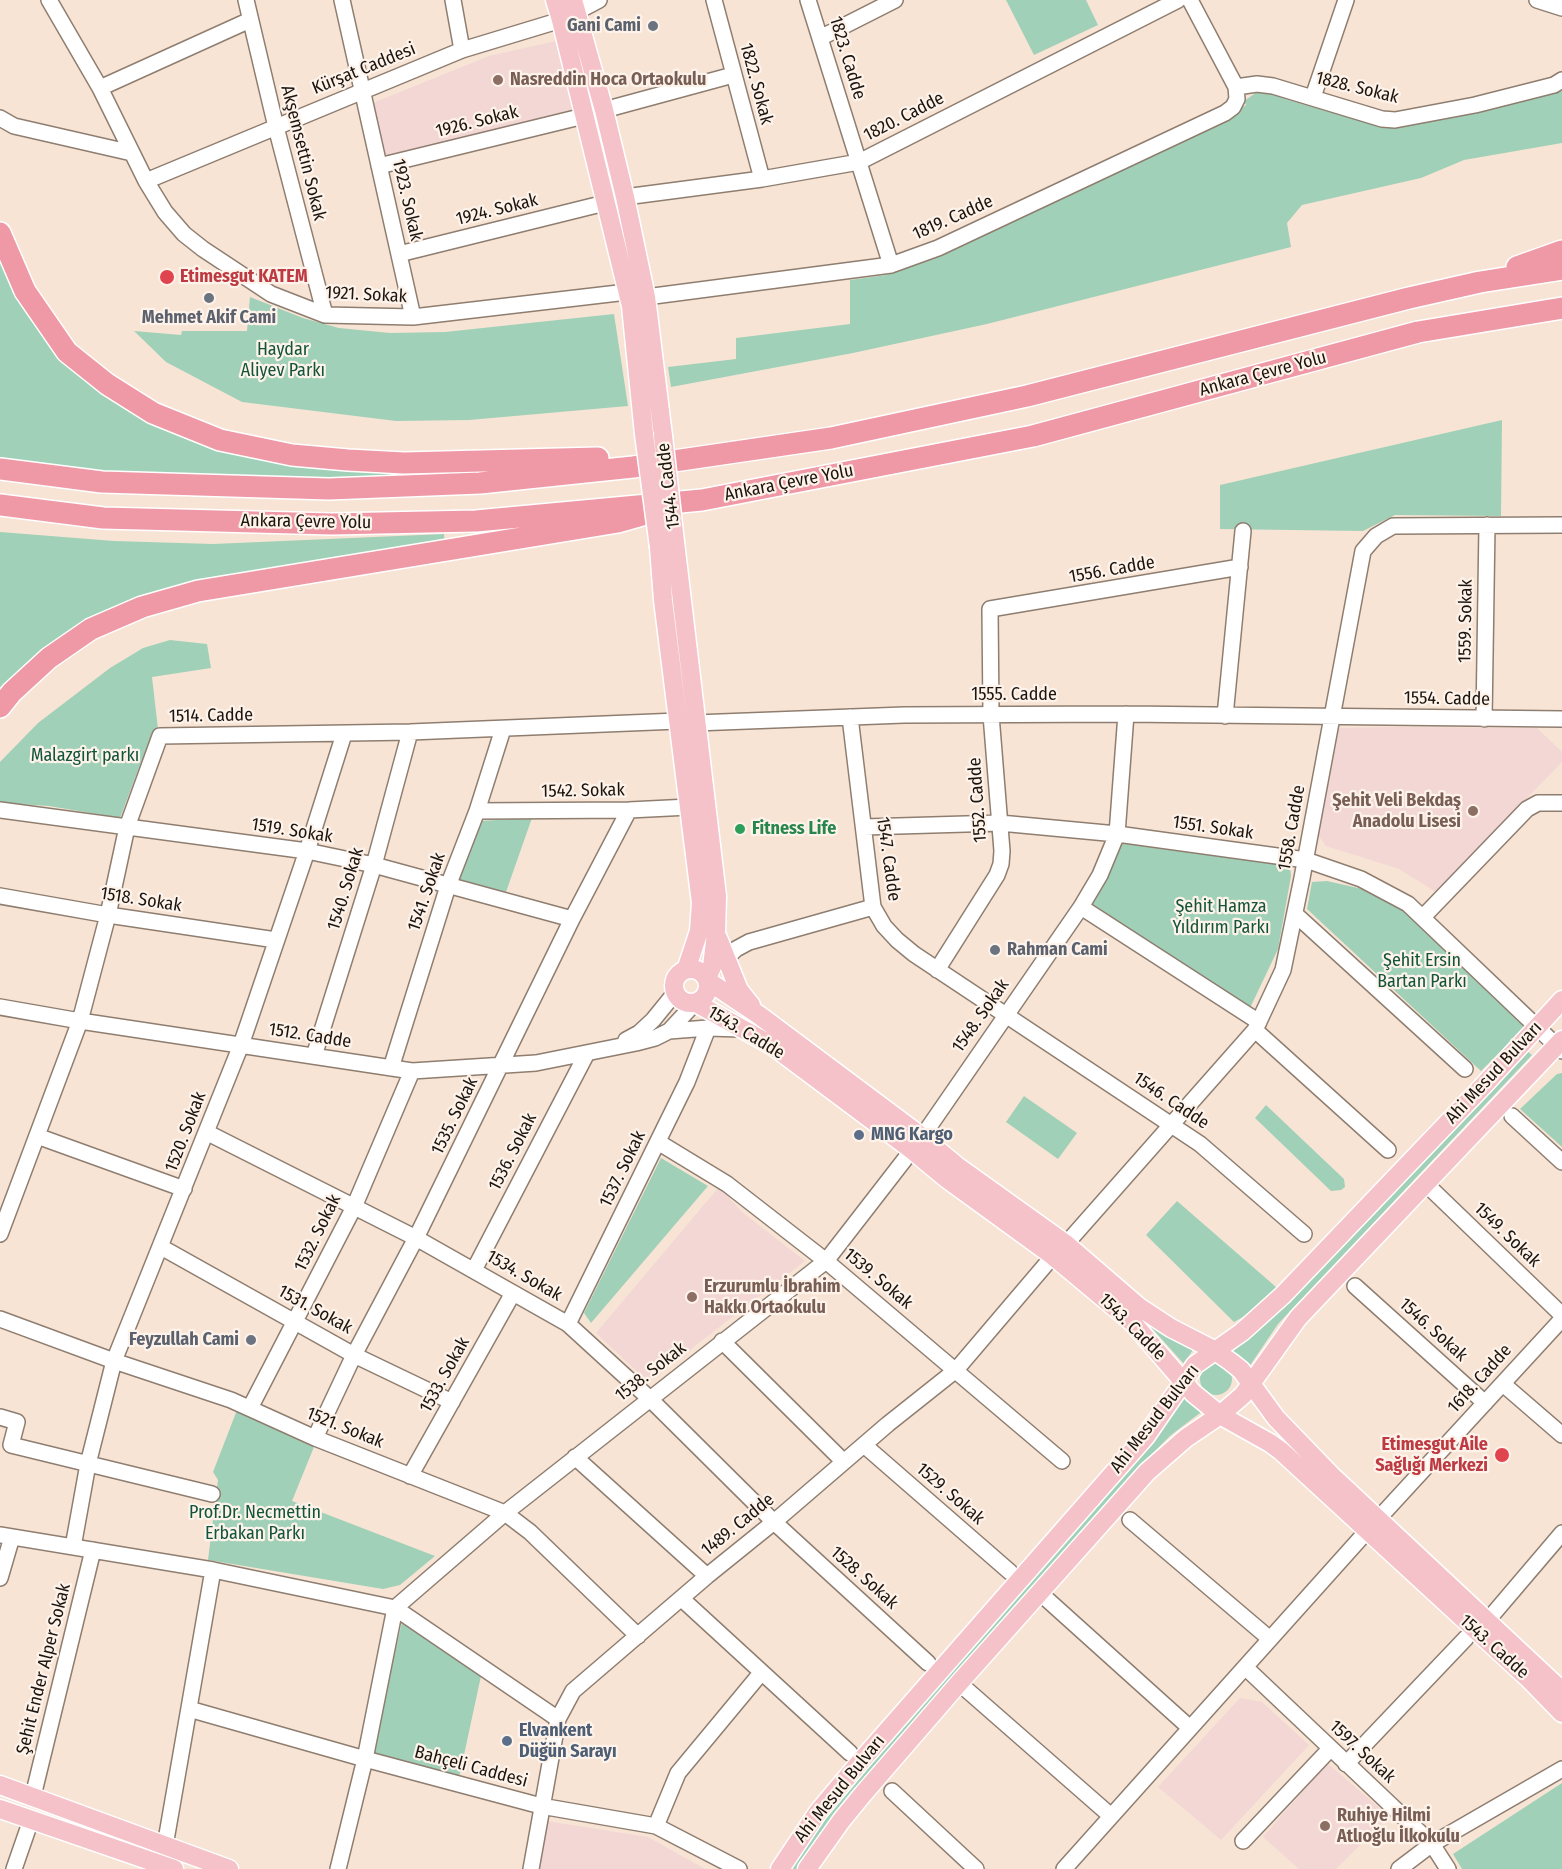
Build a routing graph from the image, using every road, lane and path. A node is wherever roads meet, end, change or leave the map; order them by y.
1 (50, 0) edge
2 (246, 0) edge
3 (342, 0) edge
4 (453, 0) edge
5 (555, 0) edge
6 (599, 0) edge
7 (714, 0) edge
8 (808, 0) edge
9 (895, 0) edge
10 (1178, 0) edge
11 (1190, 0) edge
12 (1346, 0) edge
13 (1538, 0) edge
14 (1562, 8) edge
15 (570, 11) edge
16 (250, 20) junction
17 (820, 39) junction
18 (462, 50) junction
19 (733, 75) junction
20 (1562, 80) edge
21 (1236, 87) junction
22 (100, 88) junction
23 (362, 91) junction
24 (1313, 97) junction
25 (604, 110) junction
26 (584, 116) junction
27 (0, 118) edge
28 (276, 127) junction
29 (132, 153) junction
30 (859, 162) junction
31 (379, 166) junction
32 (762, 179) junction
33 (146, 181) junction
34 (625, 197) junction
35 (604, 204) junction
36 (0, 233) edge
37 (1562, 251) edge
38 (399, 255) junction
39 (891, 265) junction
40 (1562, 269) edge
41 (1480, 282) junction
42 (627, 292) junction
43 (646, 297) junction
44 (1562, 308) edge
45 (1562, 313) edge
46 (1532, 314) junction
47 (325, 315) junction
48 (413, 317) junction
49 (713, 454) junction
50 (0, 469) edge
51 (702, 500) junction
52 (0, 505) edge
53 (1487, 525) junction
54 (1562, 525) edge
55 (1243, 531) dead end
56 (667, 544) junction
57 (1240, 567) junction
58 (990, 609) joint
59 (0, 707) edge
60 (1126, 714) junction
61 (991, 715) junction
62 (1225, 716) junction
63 (850, 717) junction
64 (1332, 717) junction
65 (1484, 719) junction
66 (1562, 719) edge
67 (687, 722) junction
68 (503, 729) junction
69 (410, 732) junction
70 (345, 734) junction
71 (1562, 803) edge
72 (689, 807) junction
73 (0, 810) edge
74 (629, 810) junction
75 (477, 812) junction
76 (1000, 823) junction
77 (127, 827) junction
78 (864, 827) junction
79 (1117, 834) junction
80 (307, 851) junction
81 (1306, 860) junction
82 (374, 865) junction
83 (448, 886) junction
84 (0, 896) edge
85 (873, 907) junction
86 (1081, 907) junction
87 (1295, 914) junction
88 (108, 915) junction
89 (1423, 917) junction
90 (572, 919) junction
91 (716, 933) junction
92 (276, 940) junction
93 (725, 958) junction
94 (686, 970) junction
95 (937, 970) junction
96 (707, 979) junction
97 (675, 993) junction
98 (1562, 1000) edge
99 (695, 1004) junction
100 (0, 1007) edge
101 (1005, 1014) junction
102 (759, 1015) junction
103 (80, 1021) junction
104 (1257, 1026) junction
105 (1537, 1027) junction
106 (708, 1028) junction
107 (747, 1030) junction
108 (669, 1031) junction
109 (241, 1045) junction
110 (615, 1046) junction
111 (1560, 1046) edge
112 (587, 1053) junction
113 (314, 1056) junction
114 (501, 1066) junction
115 (391, 1068) junction
116 (1465, 1069) dead end
117 (412, 1071) junction
118 (1512, 1116) dead end
119 (1171, 1124) junction
120 (206, 1132) junction
121 (37, 1136) junction
122 (658, 1142) junction
123 (917, 1144) junction
124 (1388, 1150) dead end
125 (1562, 1162) edge
126 (1425, 1183) junction
127 (184, 1189) junction
128 (354, 1207) junction
129 (0, 1234) edge
130 (1304, 1234) dead end
131 (416, 1238) junction
132 (161, 1247) junction
133 (1060, 1250) junction
134 (826, 1261) junction
135 (474, 1270) junction
136 (1355, 1286) dead end
137 (513, 1293) junction
138 (1562, 1317) edge
139 (0, 1319) edge
140 (295, 1321) junction
141 (568, 1324) junction
142 (722, 1341) junction
143 (1214, 1350) junction
144 (354, 1355) junction
145 (114, 1361) junction
146 (956, 1370) junction
147 (1183, 1382) junction
148 (1251, 1384) junction
149 (1503, 1384) junction
150 (650, 1398) junction
151 (452, 1402) junction
152 (1485, 1403) junction
153 (250, 1408) junction
154 (1220, 1415) junction
155 (0, 1418) edge
156 (1562, 1435) edge
157 (315, 1438) junction
158 (864, 1446) junction
159 (575, 1457) junction
160 (1062, 1461) dead end
161 (844, 1462) junction
162 (88, 1464) junction
163 (410, 1476) junction
164 (212, 1494) dead end
165 (505, 1513) junction
166 (1130, 1520) dead end
167 (774, 1522) junction
168 (1373, 1525) junction
169 (1562, 1533) edge
170 (6, 1536) edge
171 (73, 1547) junction
172 (93, 1550) junction
173 (213, 1570) junction
174 (1010, 1572) dead end
175 (707, 1576) junction
176 (0, 1578) edge
177 (1040, 1593) junction
178 (682, 1599) junction
179 (395, 1608) junction
180 (1488, 1620) junction
181 (638, 1636) junction
182 (1466, 1638) dead end
183 (1270, 1639) junction
184 (928, 1663) dead end
185 (1245, 1667) junction
186 (761, 1673) junction
187 (959, 1683) junction
188 (1562, 1691) edge
189 (189, 1709) junction
190 (1562, 1713) edge
191 (558, 1719) junction
192 (1190, 1728) junction
193 (1330, 1749) junction
194 (850, 1753) dead end
195 (365, 1759) junction
196 (1346, 1764) junction
197 (1562, 1768) edge
198 (0, 1785) edge
199 (892, 1791) dead end
200 (33, 1796) junction
201 (541, 1806) junction
202 (0, 1809) edge
203 (1111, 1816) junction
204 (31, 1820) junction
205 (656, 1826) junction
206 (1243, 1841) dead end
207 (1432, 1844) junction
208 (165, 1846) junction
209 (166, 1868) edge
210 (14, 1869) edge
211 (229, 1869) edge
212 (338, 1869) edge
213 (531, 1869) edge
214 (739, 1869) edge
215 (780, 1869) edge
216 (807, 1869) edge
217 (976, 1869) edge
218 (1064, 1869) edge
219 (1399, 1869) edge
220 (1448, 1869) edge

1 - 22 street, 1921. Sokak
2 - 16 street, Akşemsettin Sokak
3 - 23 street, 1923. Sokak
4 - 18 street
5 - 15 main road, 1544. Cadde
6 - 15 street, Kürşat Caddesi
7 - 19 street, 1822. Sokak
8 - 17 street, 1823. Cadde
9 - 17 street
10 - 30 street, 1820. Cadde
11 - 21 street
12 - 24 street
13 - 14 street
15 - 18 street, Kürşat Caddesi
15 - 25 main road, 1544. Cadde
15 - 26 main road, 1544. Cadde
16 - 22 street
16 - 28 street, Akşemsettin Sokak
17 - 30 street, 1823. Cadde
18 - 23 street, Kürşat Caddesi
19 - 25 street
19 - 32 street, 1822. Sokak
20 - 24 street, 1828. Sokak
21 - 24 street, 1828. Sokak
21 - 39 street, 1819. Cadde
22 - 29 street, 1921. Sokak
23 - 28 street, Kürşat Caddesi
23 - 31 street, 1923. Sokak
25 - 34 main road, 1544. Cadde
26 - 31 street, 1926. Sokak
26 - 35 main road, 1544. Cadde
27 - 29 street
28 - 33 street, Kürşat Caddesi
28 - 47 street, Akşemsettin Sokak
29 - 33 street, 1921. Sokak
30 - 32 street, 1820. Cadde
30 - 39 street, 1823. Cadde
31 - 38 street, 1923. Sokak
32 - 34 street, 1820. Cadde
33 - 47 street, 1921. Sokak
34 - 43 main road, 1544. Cadde
35 - 38 street, 1924. Sokak
35 - 42 main road, 1544. Cadde
36 - 49 highway
37 - 41 highway
38 - 48 street, 1923. Sokak
39 - 43 street, 1819. Cadde
40 - 41 highway, Ankara Çevre Yolu
41 - 49 highway, Ankara Çevre Yolu
42 - 48 street, 1921. Sokak
42 - 56 main road, 1544. Cadde, bridge
43 - 56 main road, 1544. Cadde, bridge
44 - 46 highway, Ankara Çevre Yolu
45 - 46 highway
46 - 51 highway, Ankara Çevre Yolu
47 - 48 street, 1921. Sokak
49 - 50 highway, Ankara Çevre Yolu
51 - 52 highway, Ankara Çevre Yolu
51 - 59 highway
53 - 54 street, 1558. Cadde
53 - 64 street, 1558. Cadde
53 - 65 street, 1559. Sokak
55 - 57 street
56 - 67 main road, 1544. Cadde
57 - 58 street, 1556. Cadde
57 - 62 street
58 - 61 street, 1552. Cadde
60 - 61 street, 1555. Cadde
60 - 62 street, 1555. Cadde
60 - 79 street, 1548. Sokak
61 - 63 street, 1555. Cadde
61 - 76 street, 1552. Cadde
62 - 64 street, 1555. Cadde
63 - 67 street, 1555. Cadde
63 - 78 street, 1547. Cadde
64 - 65 street, 1554. Cadde
64 - 81 street, 1558. Cadde
65 - 66 street, 1554. Cadde
67 - 68 street, 1514. Cadde
67 - 72 main road, 1544. Cadde
67 - 91 main road, 1544. Cadde
68 - 69 street, 1514. Cadde
68 - 75 street, 1541. Sokak
69 - 70 street, 1514. Cadde
69 - 82 street, 1540. Sokak
70 - 77 street, 1514. Cadde
70 - 80 street, 1520. Sokak
71 - 89 street
72 - 74 street, 1542. Sokak
72 - 94 main road, 1544. Cadde
73 - 77 street, 1519. Sokak
74 - 75 street, 1542. Sokak
74 - 90 street, 1535. Sokak
75 - 83 street, 1541. Sokak
76 - 78 street, 1551. Sokak
76 - 79 street, 1551. Sokak
76 - 95 street, 1552. Cadde
77 - 80 street, 1519. Sokak
77 - 88 street, 1514. Cadde
78 - 85 street, 1547. Cadde
79 - 81 street, 1551. Sokak
79 - 86 street, 1548. Sokak
80 - 82 street, 1519. Sokak
80 - 92 street, 1520. Sokak
81 - 87 street, 1558. Cadde
81 - 89 street, 1551. Sokak
82 - 83 street, 1519. Sokak
82 - 113 street, 1540. Sokak
83 - 90 street, 1519. Sokak
83 - 115 street, 1541. Sokak
84 - 88 street, 1518. Sokak
85 - 93 street
85 - 95 street, 1547. Cadde
86 - 101 street, 1548. Sokak
86 - 104 street
87 - 104 street, 1558. Cadde
87 - 116 street
88 - 92 street, 1518. Sokak
88 - 103 street, 1514. Cadde
89 - 105 street, 1551. Sokak
90 - 114 street, 1535. Sokak
91 - 93 main road
91 - 96 main road, 1544. Cadde
92 - 109 street, 1520. Sokak
93 - 96 street
93 - 102 main road
94 - 96 main road
94 - 97 main road
95 - 101 street, 1547. Cadde
96 - 99 main road
96 - 102 main road, 1543. Cadde
97 - 99 main road
97 - 110 street, 1512. Cadde
98 - 105 main road, Ahi Mesud Bulvarı
99 - 107 main road, 1543. Cadde
99 - 108 street, 1512. Cadde
100 - 103 street, 1512. Cadde
101 - 119 street, 1546. Cadde
101 - 123 street, 1548. Sokak
102 - 123 main road, 1543. Cadde
103 - 109 street, 1512. Cadde
103 - 121 street, 1514. Cadde
104 - 119 street, 1558. Cadde
104 - 124 street
105 - 111 street, 1551. Sokak
105 - 143 main road, Ahi Mesud Bulvarı
106 - 107 street
106 - 108 street
106 - 122 street, 1537. Sokak
107 - 123 main road, 1543. Cadde
108 - 110 street, 1512. Cadde
109 - 113 street, 1512. Cadde
109 - 120 street, 1520. Sokak
110 - 112 street, 1512. Cadde
111 - 126 main road, Ahi Mesud Bulvarı
112 - 114 street, 1512. Cadde
112 - 135 street, 1536. Sokak
113 - 115 street, 1512. Cadde
114 - 117 street, 1512. Cadde
114 - 131 street, 1535. Sokak
115 - 117 street, 1512. Cadde
117 - 128 street, 1532. Sokak
118 - 125 street
119 - 130 street, 1546. Cadde
119 - 133 street, 1558. Cadde
120 - 127 street, 1520. Sokak
120 - 128 street, 1534. Sokak
121 - 127 street
121 - 129 street, 1514. Cadde
122 - 134 street, 1539. Sokak
122 - 141 street, 1537. Sokak
123 - 133 main road, 1543. Cadde
123 - 134 street, 1538. Sokak
126 - 138 street, 1549. Sokak
126 - 148 main road, Ahi Mesud Bulvarı
127 - 132 street, 1520. Sokak
128 - 131 street, 1534. Sokak
128 - 140 street, 1532. Sokak
131 - 135 street, 1534. Sokak
131 - 144 street, 1535. Sokak
132 - 140 street, 1531. Sokak
132 - 145 street, 1520. Sokak
133 - 143 main road, 1543. Cadde
133 - 146 street, 1489. Cadde
133 - 147 main road, 1543. Cadde
134 - 142 street, 1538. Sokak
134 - 146 street, 1539. Sokak
135 - 137 street, 1534. Sokak
136 - 152 street, 1546. Sokak
137 - 141 street, 1534. Sokak
137 - 151 street, 1533. Sokak
138 - 149 street, 1618. Cadde
139 - 145 street, 1521. Sokak
140 - 144 street, 1531. Sokak
140 - 153 street, 1532. Sokak
141 - 150 street, 1534. Sokak
142 - 150 street, 1538. Sokak
142 - 161 street
143 - 147 main road, Ahi Mesud Bulvarı
143 - 148 main road, 1543. Cadde
144 - 151 street, 1531. Sokak
144 - 157 street, 1535. Sokak
145 - 153 street, 1521. Sokak
145 - 162 street, 1520. Sokak
146 - 158 street, 1489. Cadde
146 - 160 street, 1539. Sokak
147 - 154 main road, 1543. Cadde
147 - 215 main road, Ahi Mesud Bulvarı
148 - 154 main road, Ahi Mesud Bulvarı
148 - 168 main road, 1543. Cadde
149 - 152 street, 1618. Cadde
149 - 156 street
150 - 159 street, 1538. Sokak
150 - 167 street, 1534. Sokak
151 - 163 street, 1533. Sokak
152 - 168 street, 1618. Cadde
153 - 157 street, 1521. Sokak
154 - 168 main road, 1543. Cadde
154 - 177 main road, Ahi Mesud Bulvarı
155 - 162 street
157 - 163 street, 1521. Sokak
158 - 161 street, 1489. Cadde
158 - 174 street, 1529. Sokak
159 - 165 street, 1538. Sokak
159 - 175 street
161 - 167 street, 1489. Cadde
162 - 164 street
162 - 171 street, 1520. Sokak
163 - 165 street, 1521. Sokak
165 - 179 street, 1538. Sokak
165 - 181 street, 1521. Sokak
166 - 183 street
167 - 175 street, 1489. Cadde
167 - 184 street, 1528. Sokak
168 - 180 main road, 1543. Cadde
168 - 183 street, 1618. Cadde
168 - 190 main road, 1543. Cadde
169 - 180 street
170 - 171 street
170 - 176 street
171 - 172 street
172 - 173 street
172 - 200 street, Şehit Ender Alper Sokak
173 - 179 street
173 - 189 street
175 - 178 street, 1489. Cadde
177 - 187 main road, Ahi Mesud Bulvarı
177 - 192 street
178 - 181 street, 1489. Cadde
178 - 186 street
179 - 191 street
179 - 195 street
180 - 188 main road, 1543. Cadde
181 - 191 street, 1489. Cadde
182 - 196 street
183 - 185 street, 1618. Cadde
185 - 192 street, 1618. Cadde
185 - 193 street, 1597. Sokak
186 - 194 street
186 - 205 street
187 - 203 street
187 - 216 main road, Ahi Mesud Bulvarı
189 - 195 street, Bahçeli Caddesi
189 - 208 street
191 - 201 street, 1489. Cadde
192 - 203 street, 1618. Cadde
193 - 196 street, 1597. Sokak
193 - 206 street
195 - 201 street, Bahçeli Caddesi
195 - 212 street
196 - 207 street, 1597. Sokak
197 - 207 street
198 - 200 main road
199 - 217 street
200 - 208 main road
201 - 205 street, Bahçeli Caddesi
201 - 213 street, 1489. Cadde
202 - 204 main road
203 - 218 street, 1618. Cadde
204 - 209 main road
204 - 210 street
205 - 214 street, Bahçeli Caddesi
207 - 219 street
207 - 220 street, 1597. Sokak
208 - 211 main road

